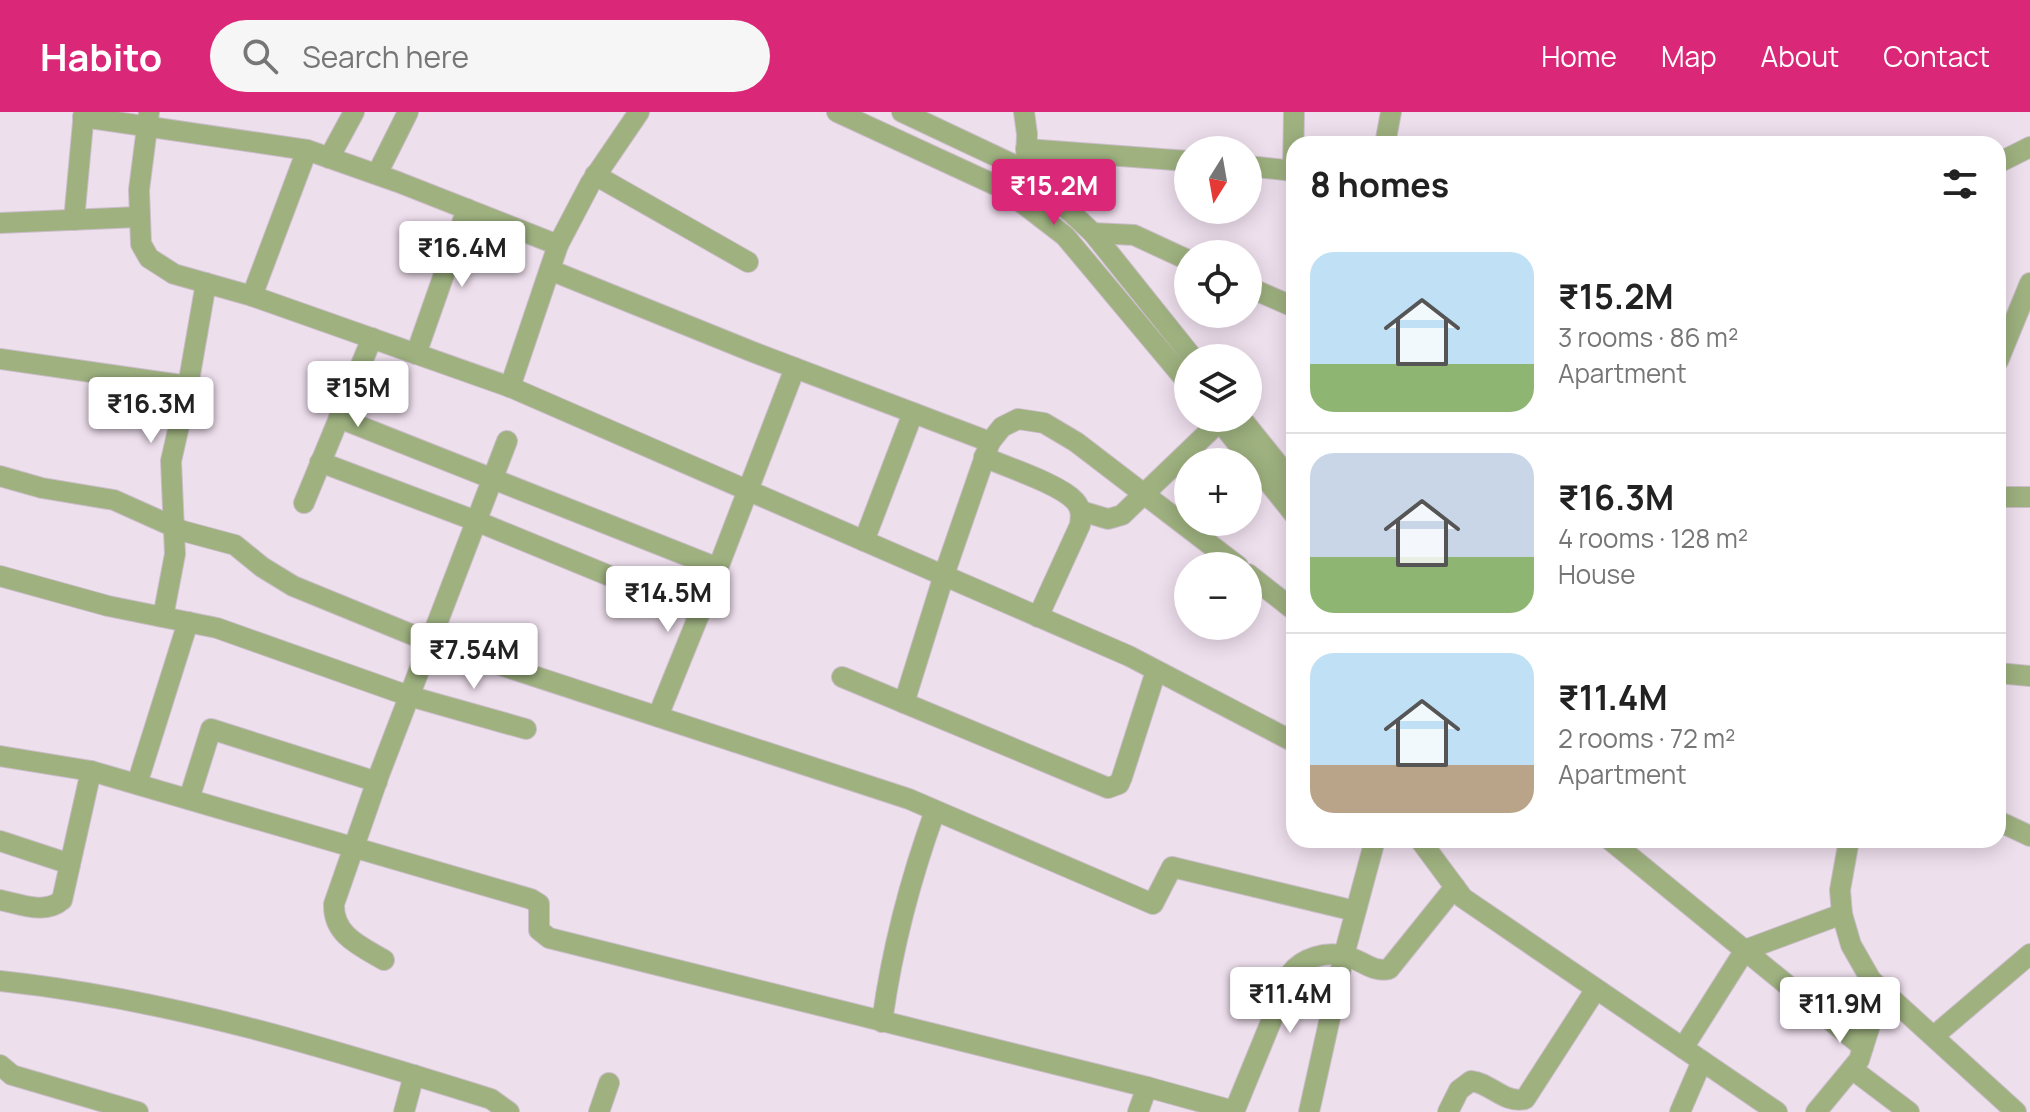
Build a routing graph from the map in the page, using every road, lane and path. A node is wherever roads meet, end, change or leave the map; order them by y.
1 (354, 112) edge
2 (408, 112) edge
3 (639, 112) edge
4 (837, 112) edge
5 (902, 112) edge
6 (1024, 112) edge
7 (1294, 112) edge
8 (1391, 112) edge
9 (84, 114) edge
10 (148, 119) edge
11 (1294, 136) edge
12 (1386, 136) edge
13 (2030, 147) edge
14 (1026, 149) junction
15 (307, 150) junction
16 (329, 158) junction
17 (2006, 159) edge
18 (1174, 160) edge
19 (1262, 168) edge
20 (1025, 170) junction
21 (1286, 170) edge
22 (377, 174) junction
23 (595, 175) junction
24 (467, 209) junction
25 (138, 217) junction
26 (74, 220) junction
27 (0, 223) edge
28 (1093, 233) junction
29 (558, 245) junction
30 (1174, 254) edge
31 (748, 262) dead end
32 (550, 270) junction
33 (206, 283) junction
34 (1262, 293) edge
35 (252, 296) junction
36 (2028, 301) edge
37 (1286, 304) edge
38 (372, 338) junction
39 (1182, 344) edge
40 (2006, 345) edge
41 (416, 354) junction
42 (0, 359) edge
43 (1174, 366) edge
44 (795, 368) junction
45 (188, 386) junction
46 (510, 387) junction
47 (913, 413) junction
48 (339, 418) junction
49 (1206, 432) edge
50 (1228, 432) edge
51 (1252, 432) edge
52 (507, 441) dead end
53 (987, 449) junction
54 (320, 462) junction
55 (1286, 474) edge
56 (0, 476) edge
57 (492, 479) junction
58 (747, 490) junction
59 (1144, 495) junction
60 (2006, 497) edge
61 (2030, 497) edge
62 (304, 503) dead end
63 (1286, 504) edge
64 (1081, 511) junction
65 (476, 521) junction
66 (174, 527) junction
67 (864, 541) junction
68 (1219, 552) edge
69 (718, 568) junction
70 (944, 575) junction
71 (0, 576) edge
72 (1262, 585) edge
73 (1286, 604) edge
74 (700, 613) junction
75 (163, 617) junction
76 (1038, 617) junction
77 (188, 622) junction
78 (430, 642) junction
79 (1156, 671) junction
80 (2006, 674) edge
81 (2030, 676) edge
82 (842, 677) dead end
83 (409, 696) junction
84 (904, 703) junction
85 (658, 716) junction
86 (526, 729) dead end
87 (1286, 738) edge
88 (0, 756) edge
89 (91, 771) junction
90 (377, 782) junction
91 (137, 784) junction
92 (189, 799) junction
93 (935, 811) junction
94 (2006, 825) edge
95 (2030, 836) edge
96 (0, 841) edge
97 (1373, 848) edge
98 (1426, 848) edge
99 (1620, 848) edge
100 (1848, 848) edge
101 (353, 849) junction
102 (70, 864) junction
103 (1455, 887) junction
104 (0, 900) edge
105 (1355, 911) junction
106 (1842, 914) junction
107 (1745, 950) junction
108 (2030, 954) edge
109 (1344, 955) junction
110 (384, 960) dead end
111 (1871, 980) junction
112 (0, 981) edge
113 (1596, 989) junction
114 (882, 1022) junction
115 (1934, 1036) junction
116 (1863, 1047) junction
117 (1683, 1048) junction
118 (1702, 1061) junction
119 (0, 1065) edge
120 (1852, 1069) junction
121 (414, 1075) junction
122 (609, 1083) dead end
123 (1147, 1087) junction
124 (1234, 1111) edge
125 (138, 1112) edge
126 (404, 1112) edge
127 (509, 1112) edge
128 (599, 1112) edge
129 (1138, 1112) edge
130 (1309, 1112) edge
131 (1448, 1112) edge
132 (1680, 1112) edge
133 (1777, 1112) edge
134 (1816, 1112) edge
135 (1909, 1112) edge
136 (2016, 1112) edge

1 - 16 street
2 - 22 street
3 - 23 street
4 - 43 street
5 - 20 street
6 - 14 street
7 - 11 street
8 - 12 street
9 - 10 street
9 - 26 street
10 - 15 street
10 - 25 street
13 - 17 street
14 - 18 street
14 - 20 street
15 - 16 street
15 - 35 street
16 - 22 street
19 - 21 street
20 - 28 street
22 - 24 street
23 - 29 street
23 - 31 street
24 - 29 street
24 - 41 street
25 - 26 street
25 - 33 street
26 - 27 street
28 - 30 street
28 - 39 street
29 - 32 street
32 - 44 street
32 - 46 street
33 - 35 street
33 - 45 street
34 - 37 street
35 - 38 street
36 - 40 street
38 - 41 street
38 - 48 street
41 - 46 street
42 - 45 street
44 - 47 street
44 - 58 street
45 - 66 street
46 - 58 street
47 - 53 street
47 - 67 street
48 - 54 street
48 - 57 street
49 - 59 street
50 - 63 street
51 - 55 street
52 - 57 street
53 - 59 street
53 - 64 street
53 - 70 street
54 - 62 street
54 - 65 street
56 - 66 street
57 - 65 street
57 - 69 street
58 - 67 street
58 - 69 street
59 - 64 street
59 - 68 street
60 - 61 street
64 - 76 street
65 - 74 street
65 - 78 street
66 - 75 street
66 - 78 street
67 - 70 street
69 - 74 street
70 - 76 street
70 - 84 street
71 - 75 street
72 - 73 street
74 - 85 street
75 - 77 street
76 - 79 street
77 - 83 street
77 - 91 street
78 - 83 street
78 - 85 street
79 - 84 street
79 - 87 street
80 - 81 street
82 - 84 street
83 - 86 street
83 - 90 street
85 - 93 street
88 - 89 street
89 - 91 street
89 - 102 street
90 - 92 street
90 - 101 street
91 - 92 street
92 - 101 street
93 - 105 street
93 - 114 street
94 - 95 street
96 - 102 street
97 - 105 street
98 - 103 street
99 - 107 street
100 - 106 street
101 - 110 street
101 - 114 street
102 - 104 street
103 - 109 street
103 - 113 street
105 - 109 street
106 - 107 street
106 - 111 street
107 - 116 street
107 - 117 street
108 - 115 street
109 - 124 street
109 - 130 street
111 - 115 street
111 - 116 street
112 - 121 street
113 - 117 street
113 - 131 street
114 - 123 street
115 - 136 street
116 - 120 street
117 - 118 street
118 - 132 street
118 - 133 street
119 - 125 street
120 - 134 street
120 - 135 street
121 - 126 street
121 - 127 street
122 - 128 street
123 - 124 street
123 - 129 street

